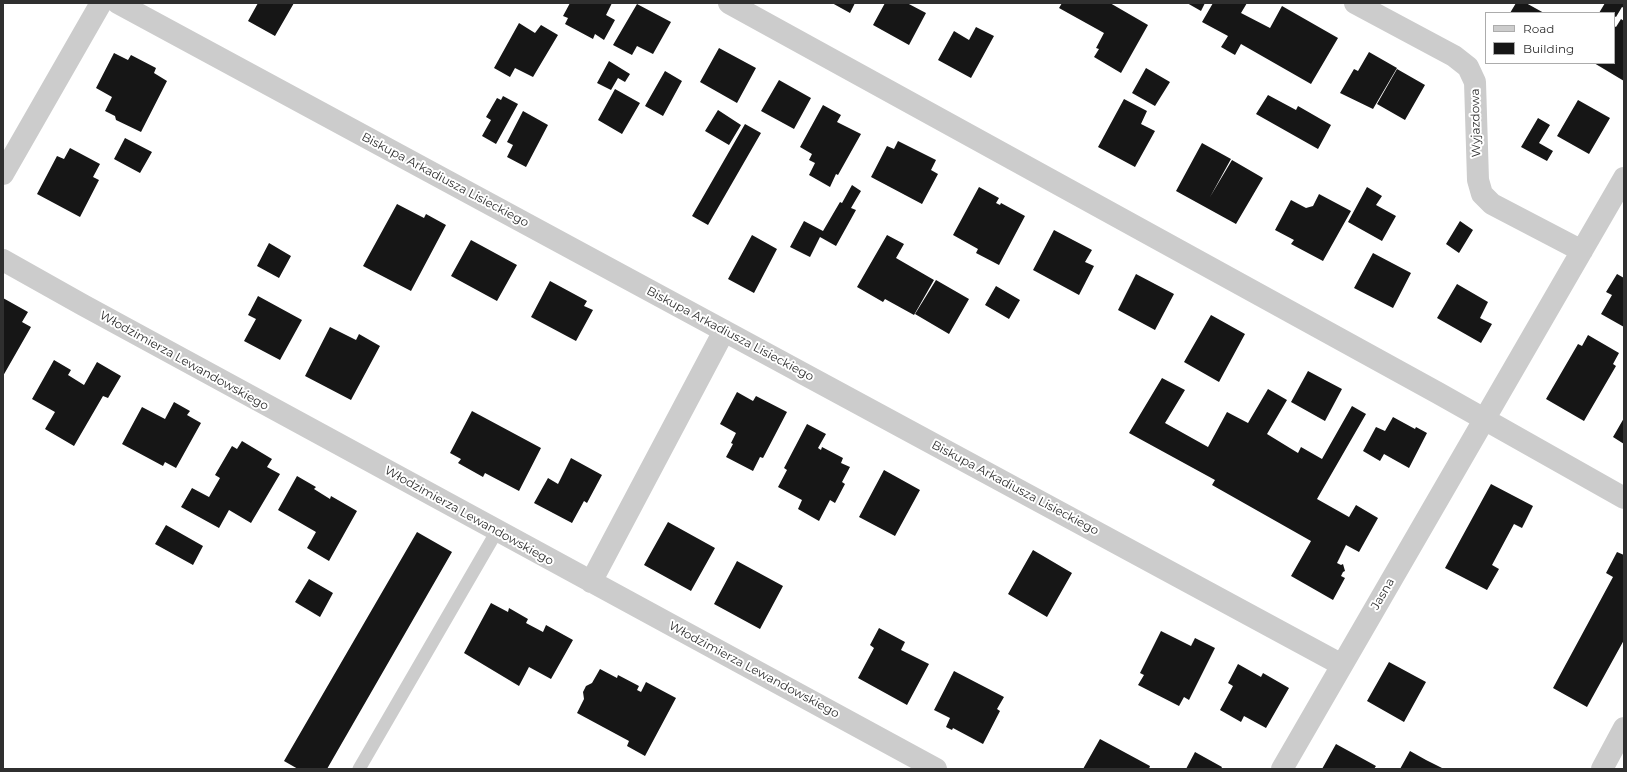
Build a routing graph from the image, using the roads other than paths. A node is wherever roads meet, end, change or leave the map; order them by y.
1 (101, 3) edge
2 (118, 3) edge
3 (729, 3) edge
4 (1355, 3) edge
5 (3, 174) edge
6 (1624, 178) edge
7 (1582, 251) junction
8 (3, 260) edge
9 (724, 331) junction
10 (1485, 419) junction
11 (1624, 498) edge
12 (497, 531) junction
13 (591, 582) junction
14 (1342, 665) junction
15 (1624, 728) edge
16 (359, 769) edge
17 (936, 769) edge
18 (1282, 769) edge
19 (1602, 769) edge

1 - 5 street
2 - 9 street, Biskupa Arkadiusza Lisieckiego
3 - 10 street
4 - 7 street, Wyjazdowa
6 - 7 street, Jasna
7 - 10 street, Jasna
8 - 12 street, Włodzimierza Lewandowskiego
9 - 13 street
9 - 14 street, Biskupa Arkadiusza Lisieckiego
10 - 11 street
10 - 14 street, Jasna
12 - 13 street, Włodzimierza Lewandowskiego
12 - 16 lane
13 - 17 street, Włodzimierza Lewandowskiego
14 - 18 street, Jasna
15 - 19 street

